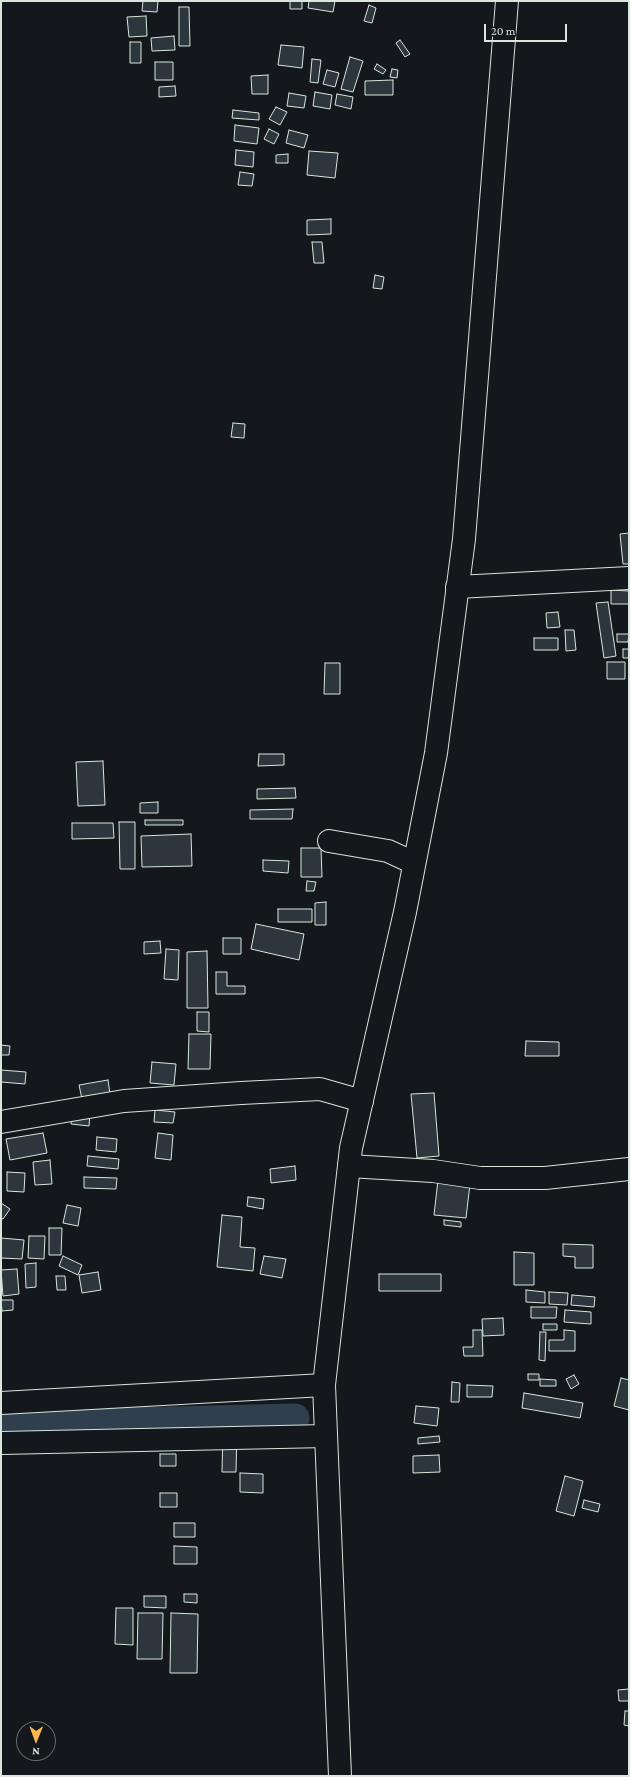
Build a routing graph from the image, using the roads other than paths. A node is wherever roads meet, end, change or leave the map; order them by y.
1 (507, 1) edge
2 (629, 578) edge
3 (457, 587) junction
4 (329, 841) dead end
5 (414, 863) junction
6 (362, 1101) junction
7 (1, 1122) edge
8 (349, 1166) junction
9 (629, 1169) edge
10 (324, 1385) junction
11 (1, 1403) edge
12 (326, 1436) junction
13 (1, 1443) edge
14 (340, 1776) edge

1 - 3 main road
2 - 3 main road
3 - 5 main road
4 - 5 main road
5 - 6 main road
6 - 7 main road
6 - 8 main road
8 - 9 main road
8 - 10 main road
10 - 11 main road
10 - 12 main road
12 - 13 main road
12 - 14 main road

